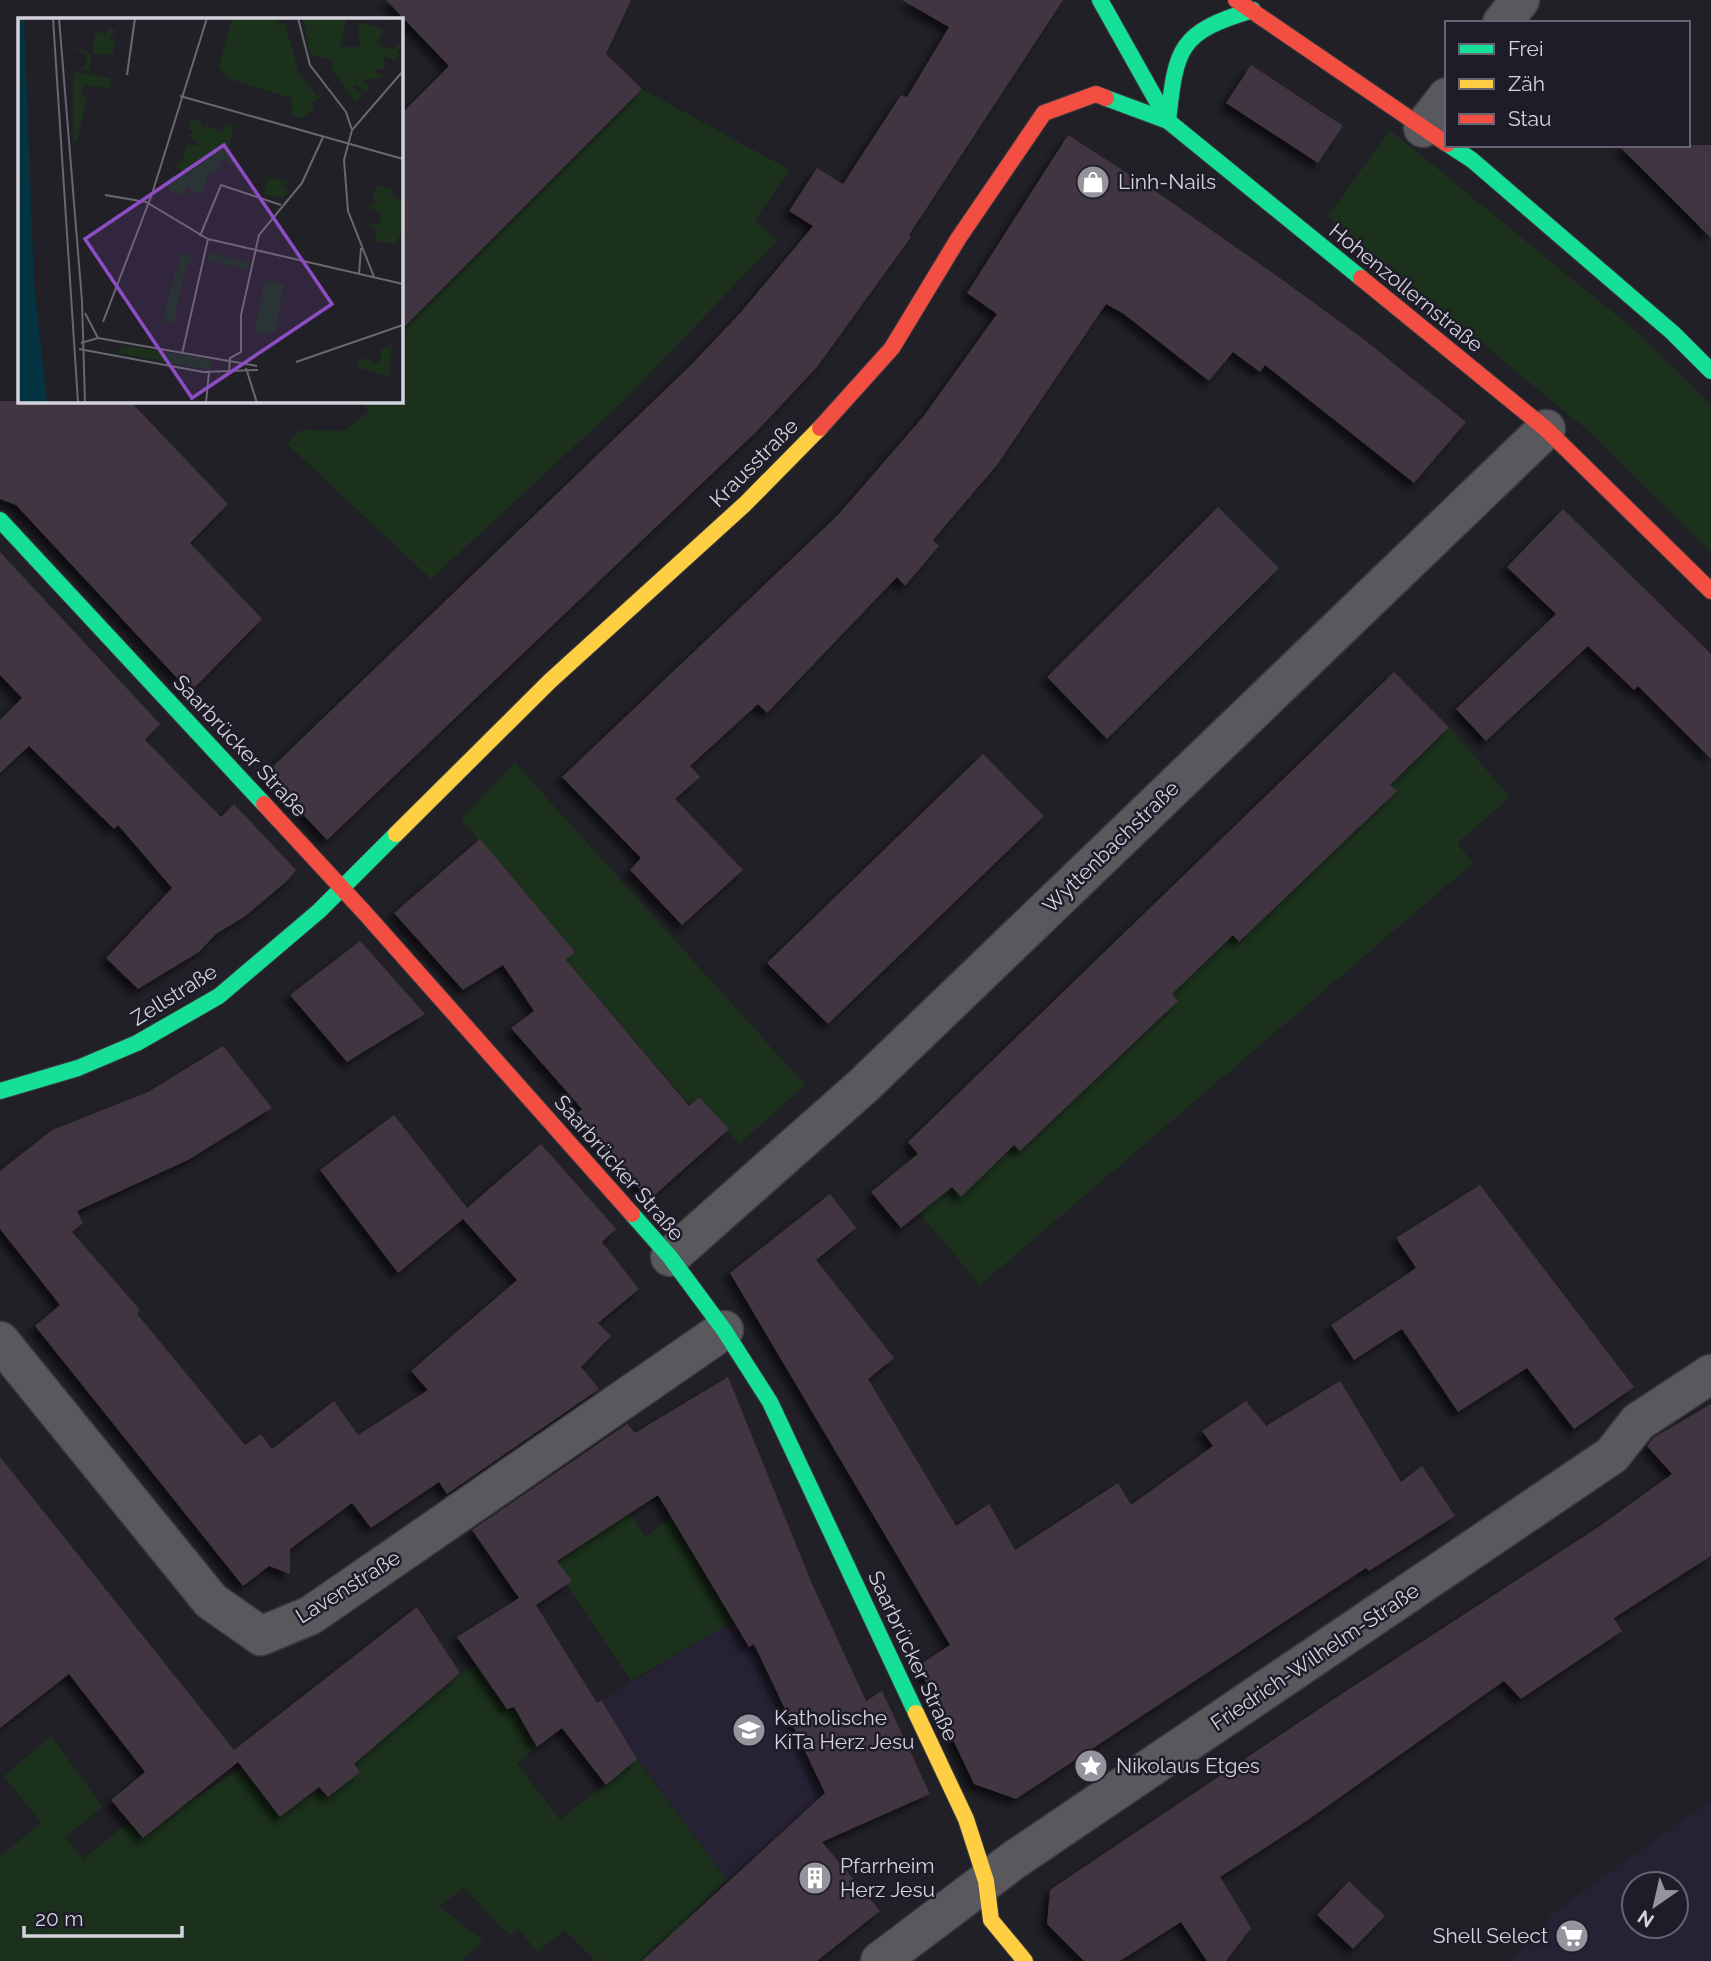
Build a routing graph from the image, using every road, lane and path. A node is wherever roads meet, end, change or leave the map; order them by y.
1 (1100, 0) edge
2 (1236, 0) edge
3 (1520, 0) edge
4 (1253, 10) junction
5 (1504, 21) edge
6 (1445, 109) edge
7 (1168, 121) junction
8 (1440, 139) edge
9 (1452, 147) edge
10 (1711, 371) edge
11 (1546, 429) junction
12 (0, 520) edge
13 (1711, 591) edge
14 (342, 887) junction
15 (0, 1091) edge
16 (670, 1257) junction
17 (724, 1330) junction
18 (0, 1341) edge
19 (1711, 1374) edge
20 (986, 1881) junction
21 (880, 1961) edge
22 (1025, 1961) edge

1 - 7 street, Hohenzollernstraße
2 - 4 street
3 - 5 street
4 - 7 street
4 - 8 street
6 - 8 street
7 - 11 street, Hohenzollernstraße
7 - 14 street, Krausstraße
9 - 10 street
11 - 13 street, Hohenzollernstraße
11 - 16 street, Wyttenbachstraße
12 - 14 street, Saarbrücker Straße
14 - 15 street, Zellstraße
14 - 16 street, Saarbrücker Straße
16 - 17 street, Saarbrücker Straße
17 - 18 street, Lavenstraße
17 - 20 street, Saarbrücker Straße
19 - 20 street, Friedrich-Wilhelm-Straße
20 - 21 street, Friedrich-Wilhelm-Straße
20 - 22 street, Saarbrücker Straße

